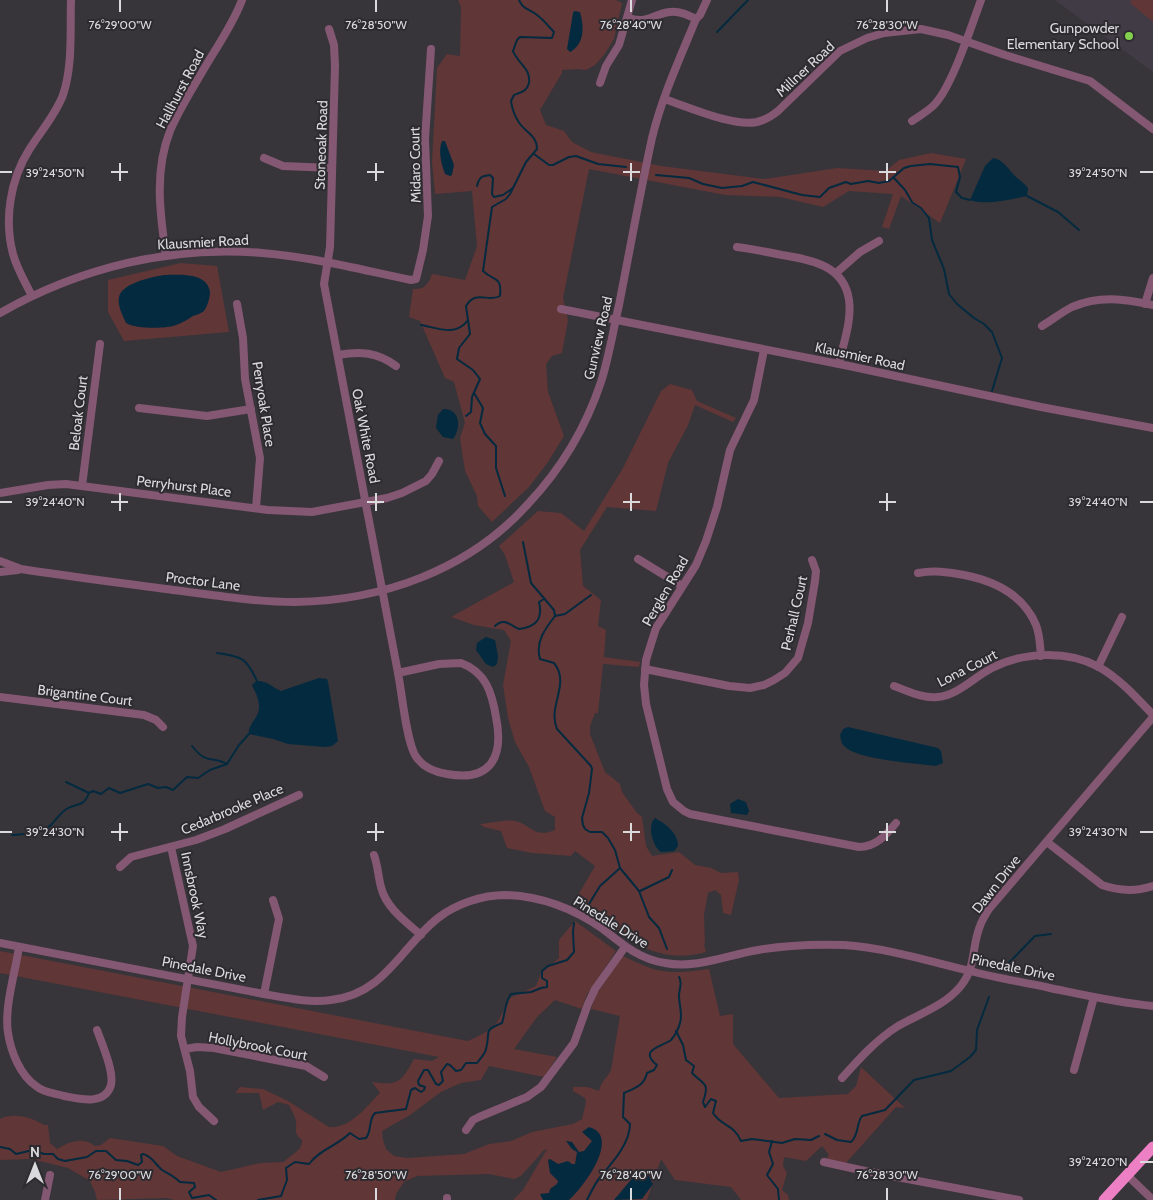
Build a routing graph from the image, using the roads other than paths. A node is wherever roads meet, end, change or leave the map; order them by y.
1 (71, 0) edge
2 (242, 0) edge
3 (632, 0) edge
4 (707, 0) edge
5 (981, 0) edge
6 (628, 18) junction
7 (696, 19) junction
8 (329, 29) dead end
9 (965, 40) junction
10 (431, 49) dead end
11 (600, 83) dead end
12 (664, 99) junction
13 (912, 121) dead end
14 (1153, 129) edge
15 (264, 158) dead end
16 (332, 168) junction
17 (879, 241) dead end
18 (737, 248) dead end
19 (166, 256) junction
20 (327, 262) junction
21 (836, 273) junction
22 (1153, 278) edge
23 (416, 279) joint
24 (32, 296) junction
25 (237, 304) dead end
26 (1149, 304) edge
27 (561, 309) dead end
28 (0, 313) edge
29 (616, 321) junction
30 (1042, 326) dead end
31 (100, 344) dead end
32 (764, 350) junction
33 (338, 355) junction
34 (839, 364) junction
35 (396, 366) dead end
36 (139, 408) dead end
37 (250, 409) junction
38 (1153, 428) edge
39 (439, 460) dead end
40 (82, 486) junction
41 (0, 493) edge
42 (366, 502) junction
43 (256, 508) junction
44 (638, 560) dead end
45 (812, 560) dead end
46 (0, 561) edge
47 (21, 569) junction
48 (0, 572) edge
49 (918, 573) dead end
50 (682, 586) junction
51 (383, 591) junction
52 (1122, 617) dead end
53 (1041, 656) junction
54 (1098, 667) junction
55 (645, 669) junction
56 (398, 672) junction
57 (894, 686) dead end
58 (0, 697) edge
59 (1153, 716) edge
60 (163, 727) dead end
61 (299, 795) dead end
62 (896, 823) dead end
63 (1047, 842) junction
64 (171, 847) junction
65 (374, 855) dead end
66 (120, 867) dead end
67 (1153, 886) edge
68 (273, 900) dead end
69 (421, 936) junction
70 (0, 944) edge
71 (19, 947) junction
72 (625, 947) junction
73 (970, 971) junction
74 (189, 979) junction
75 (264, 994) junction
76 (1094, 997) junction
77 (1153, 1006) edge
78 (97, 1030) dead end
79 (185, 1050) junction
80 (1074, 1070) dead end
81 (324, 1077) dead end
82 (842, 1078) dead end
83 (214, 1121) dead end
84 (466, 1130) dead end
85 (1153, 1147) edge
86 (824, 1162) dead end
87 (50, 1175) dead end
88 (1127, 1176) junction
89 (45, 1200) edge
90 (1019, 1200) edge
91 (1104, 1200) edge
92 (1153, 1200) edge

1 - 24 street
2 - 19 street, Hallhurst Road
3 - 6 street
4 - 7 street, Gunview Road
5 - 9 street
6 - 7 street
6 - 11 street
7 - 12 street, Gunview Road
8 - 16 street, Stoneoak Road
9 - 12 street, Millner Road
9 - 13 street
9 - 14 street, Millner Road
10 - 23 street, Midaro Court
12 - 29 street, Gunview Road
15 - 16 street
16 - 20 street, Stoneoak Road
17 - 21 street
18 - 21 street
19 - 20 street, Klausmier Road
19 - 24 street, Klausmier Road
20 - 23 street, Klausmier Road
20 - 33 street, Oak White Road
21 - 34 street
22 - 26 street
24 - 28 street, Klausmier Road
25 - 37 street, Perryoak Place
26 - 30 street
27 - 29 street, Klausmier Road
29 - 32 street, Klausmier Road
29 - 51 street, Gunview Road
31 - 40 street, Beloak Court
32 - 34 street, Klausmier Road
32 - 50 street, Perglen Road
33 - 35 street
33 - 42 street, Oak White Road
34 - 38 street, Klausmier Road
36 - 37 street
37 - 43 street, Perryoak Place
39 - 42 street, Perryhurst Place
40 - 41 street, Perryhurst Place
40 - 43 street, Perryhurst Place
42 - 43 street, Perryhurst Place
42 - 51 street, Oak White Road
44 - 50 street
45 - 55 street, Perhall Court
46 - 47 street, Proctor Lane
47 - 48 street, Proctor Lane
47 - 51 street, Proctor Lane
49 - 53 street
50 - 55 street, Perglen Road
51 - 56 street, Oak White Road
52 - 54 street
53 - 54 street, Lona Court
53 - 57 street, Lona Court
54 - 59 street, Lona Court
55 - 62 street, Perglen Road
56 - 56 street, Oak White Road
58 - 60 street, Brigantine Court
59 - 63 street, Dawn Drive
61 - 64 street, Cedarbrooke Place
63 - 67 street
63 - 73 street, Dawn Drive
64 - 66 street, Cedarbrooke Place
64 - 74 street, Innsbrook Way
65 - 69 street
68 - 75 street
69 - 72 street, Pinedale Drive
69 - 75 street, Pinedale Drive
70 - 71 street, Pinedale Drive
71 - 74 street, Pinedale Drive
71 - 78 street
72 - 73 street, Pinedale Drive
72 - 84 street
73 - 76 street, Pinedale Drive
73 - 82 street, Dawn Drive
74 - 75 street, Pinedale Drive
74 - 79 street, Innsbrook Way
76 - 77 street, Pinedale Drive
76 - 80 street
79 - 81 street, Hollybrook Court
79 - 83 street, Innsbrook Way
85 - 88 highway
86 - 90 street
87 - 89 street
88 - 91 highway
88 - 92 street

